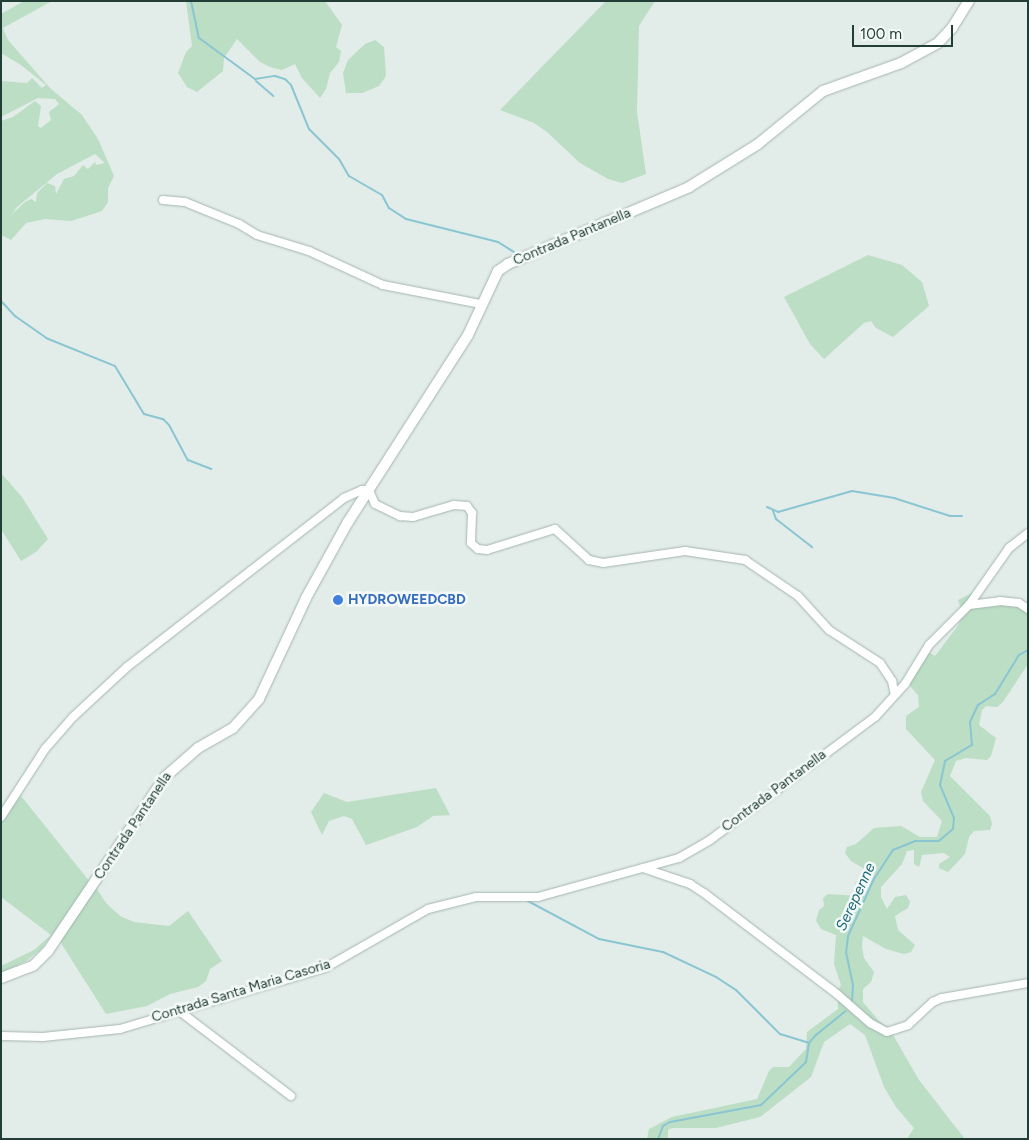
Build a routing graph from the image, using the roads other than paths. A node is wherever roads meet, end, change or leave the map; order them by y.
1 (969, 1) edge
2 (163, 200) dead end
3 (481, 304) junction
4 (368, 490) junction
5 (1028, 532) edge
6 (969, 605) junction
7 (1028, 610) edge
8 (895, 695) junction
9 (1, 816) edge
10 (643, 868) junction
11 (1, 978) edge
12 (1028, 983) edge
13 (178, 1010) junction
14 (1, 1036) edge
15 (291, 1096) dead end

1 - 3 street, Contrada Pantanella
2 - 3 street
3 - 4 street, Contrada Pantanella
4 - 8 street
4 - 9 street
4 - 11 street, Contrada Pantanella
5 - 6 street, Contrada Pantanella
6 - 7 street
6 - 8 street, Contrada Pantanella
8 - 10 street, Contrada Pantanella
10 - 12 street
10 - 13 street, Contrada Santa Maria Casoria
13 - 14 street, Contrada Santa Maria Casoria
13 - 15 street

